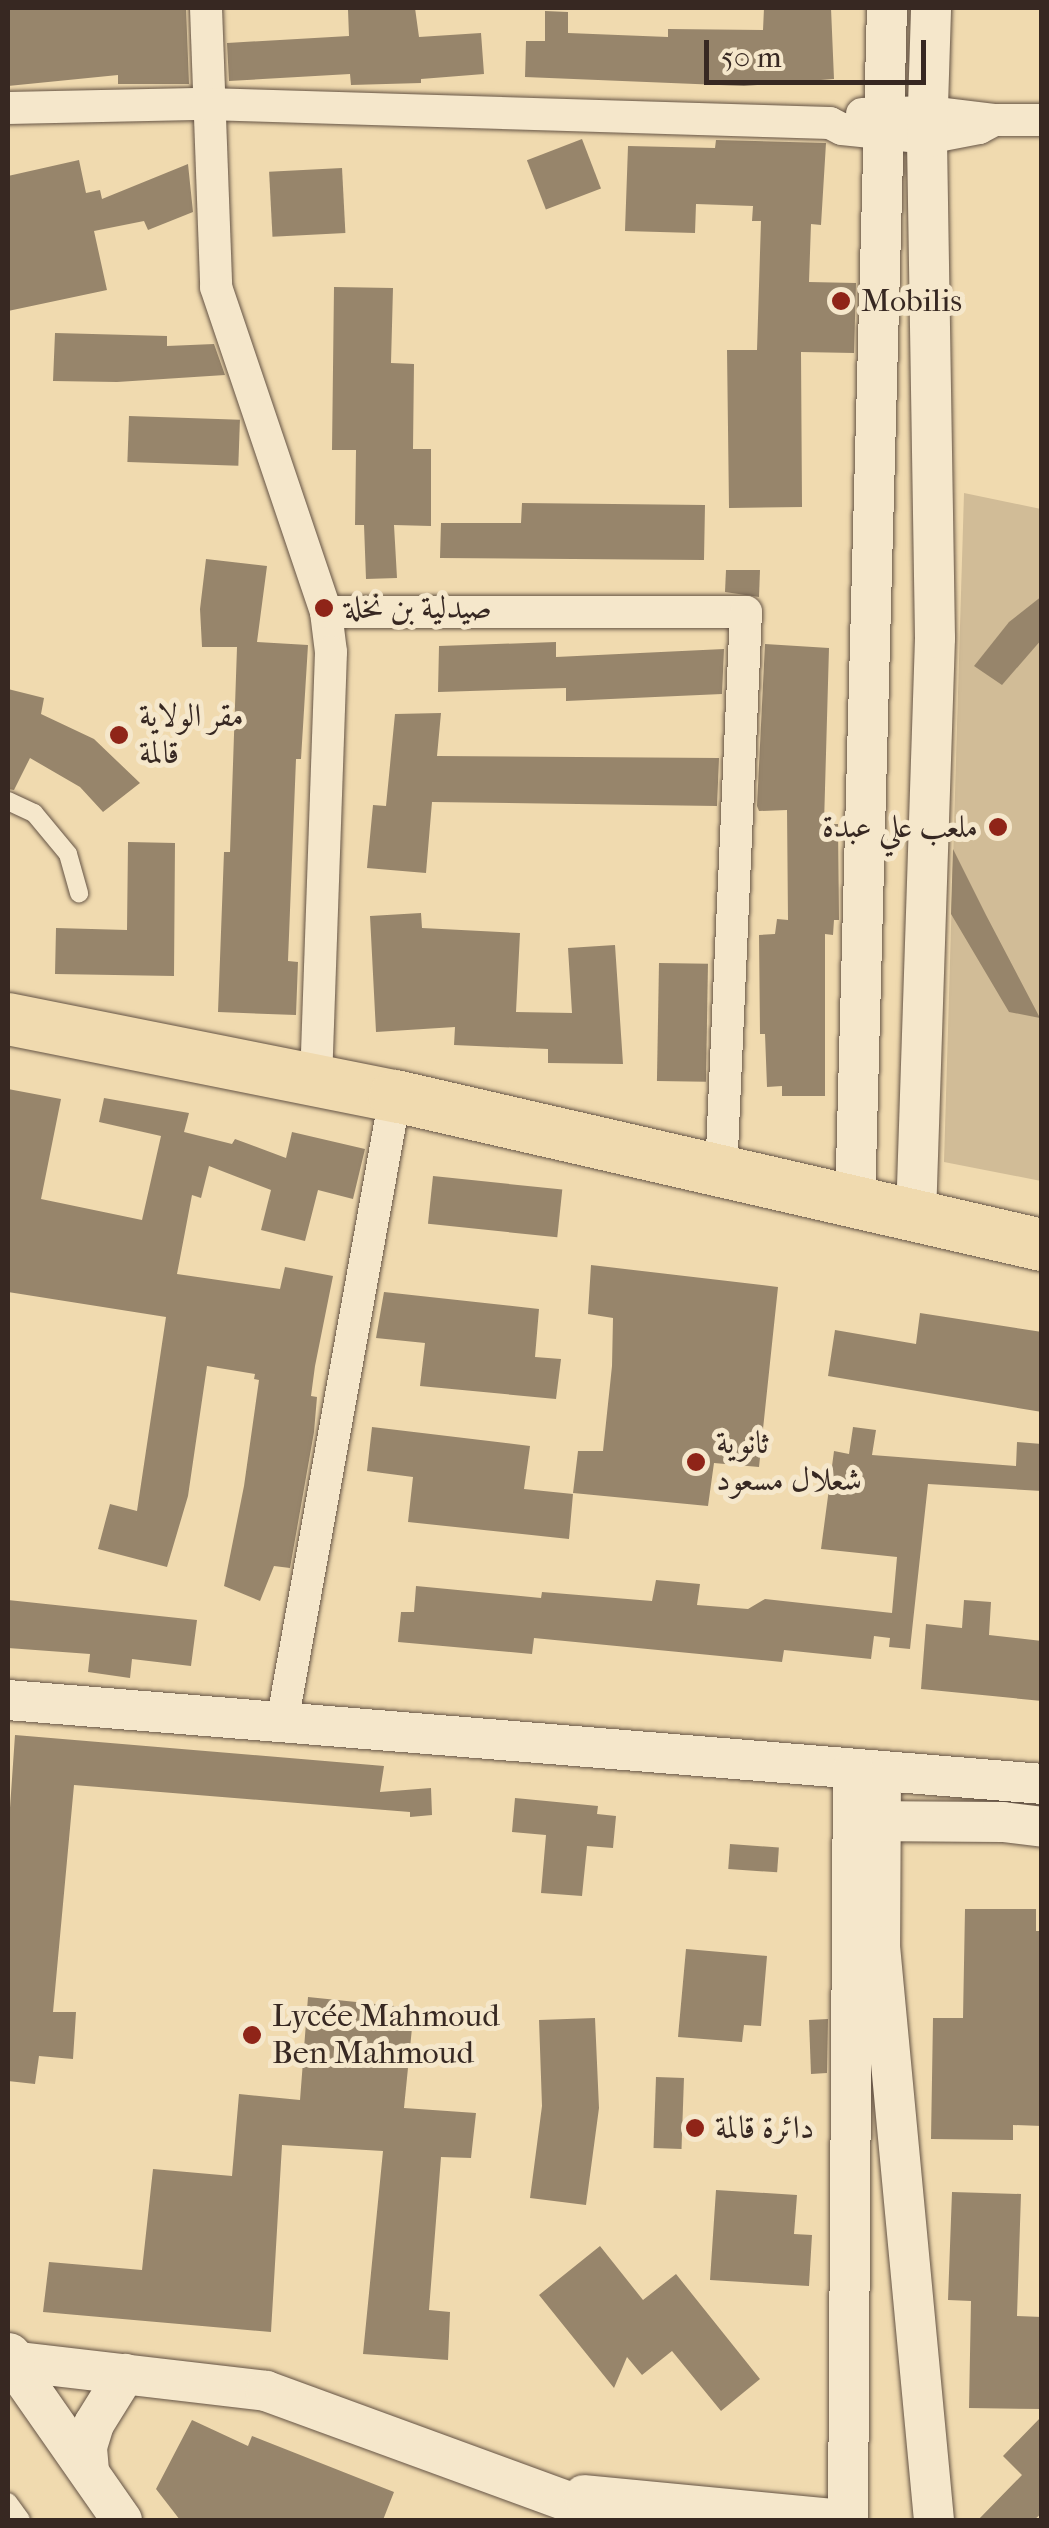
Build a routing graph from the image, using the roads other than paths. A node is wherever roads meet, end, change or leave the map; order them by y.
1 (206, 8) edge
2 (887, 8) edge
3 (930, 8) edge
4 (207, 104) junction
5 (8, 108) edge
6 (60, 109) junction
7 (1042, 120) edge
8 (886, 123) junction
9 (928, 125) junction
10 (8, 130) edge
11 (326, 612) junction
12 (8, 801) edge
13 (79, 894) dead end
14 (8, 1019) edge
15 (316, 1080) junction
16 (396, 1096) junction
17 (721, 1173) junction
18 (856, 1204) junction
19 (916, 1217) junction
20 (1042, 1245) edge
21 (8, 1700) edge
22 (282, 1723) junction
23 (867, 1770) junction
24 (1042, 1784) edge
25 (866, 1821) junction
26 (1042, 1826) edge
27 (8, 2370) edge
28 (125, 2374) junction
29 (89, 2471) junction
30 (528, 2489) junction
31 (8, 2502) edge
32 (20, 2520) edge
33 (122, 2520) edge
34 (618, 2520) edge
35 (846, 2520) edge
36 (934, 2520) edge

1 - 4 street
2 - 8 street
3 - 9 street
4 - 6 street
4 - 8 street
4 - 11 street
5 - 6 street
6 - 10 street
7 - 9 street
8 - 9 street
8 - 18 street
9 - 19 street
11 - 15 street
11 - 17 street
12 - 13 lane
14 - 15 main road
15 - 16 main road
16 - 17 main road
16 - 22 street
17 - 18 main road
18 - 19 main road
19 - 20 main road
21 - 22 street
22 - 23 street
23 - 24 street
23 - 25 street
25 - 26 street
25 - 35 street
25 - 36 street
27 - 28 street
27 - 29 street
28 - 29 street
28 - 30 street
29 - 33 street
30 - 34 street
30 - 35 street
31 - 32 lane

